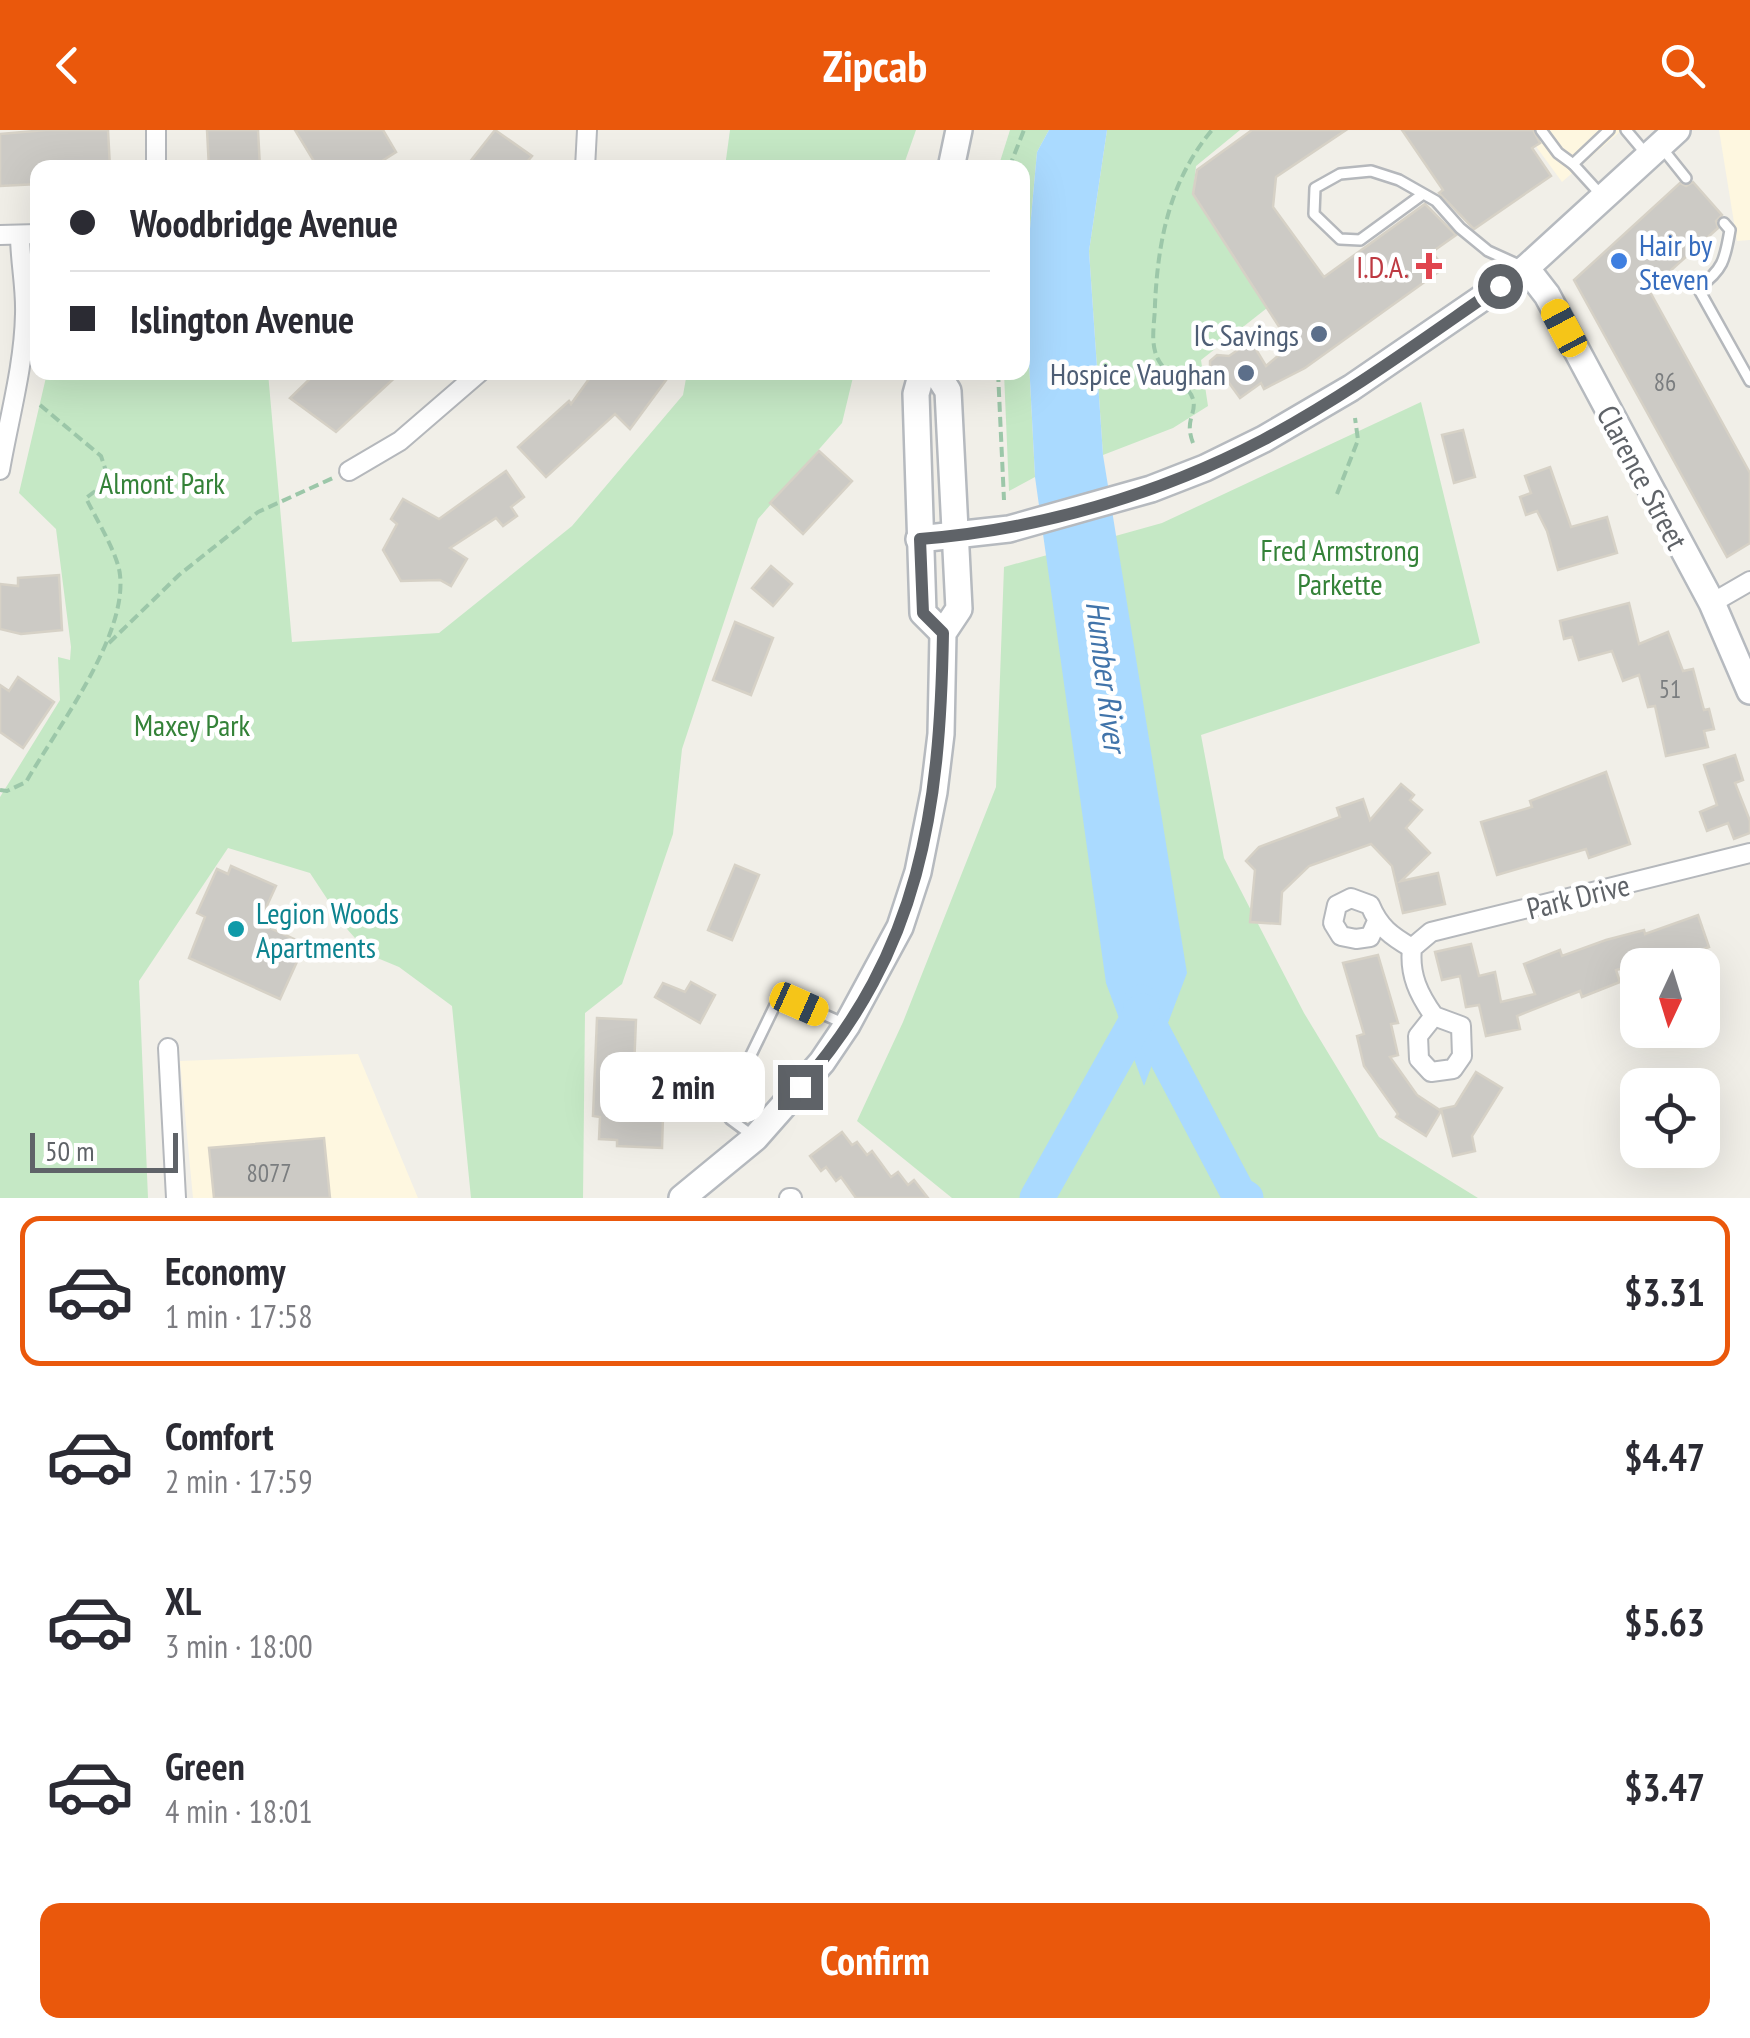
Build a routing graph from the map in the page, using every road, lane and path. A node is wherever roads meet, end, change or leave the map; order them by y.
1 (156, 130) edge
2 (587, 130) edge
3 (959, 130) edge
4 (1024, 130) edge
5 (1212, 130) edge
6 (1541, 130) edge
7 (1609, 130) edge
8 (1626, 130) edge
9 (1662, 144) edge
10 (156, 160) edge
11 (585, 160) edge
12 (953, 160) edge
13 (1012, 160) edge
14 (1573, 164) junction
15 (1686, 178) dead end
16 (1423, 194) junction
17 (1604, 200) junction
18 (1724, 223) dead end
19 (29, 234) edge
20 (0, 235) edge
21 (1526, 268) junction
22 (471, 380) edge
23 (920, 380) edge
24 (941, 380) edge
25 (998, 380) edge
26 (1750, 381) edge
27 (40, 405) dead end
28 (1355, 418) dead end
29 (1194, 444) dead end
30 (0, 470) edge
31 (349, 471) joint
32 (1337, 494) dead end
33 (1004, 500) dead end
34 (956, 536) junction
35 (920, 539) junction
36 (1750, 581) edge
37 (1712, 603) junction
38 (943, 633) junction
39 (106, 646) junction
40 (1750, 690) edge
41 (0, 790) edge
42 (1750, 853) edge
43 (1377, 921) dead end
44 (1412, 948) junction
45 (1434, 1016) dead end
46 (847, 1025) junction
47 (168, 1048) dead end
48 (755, 1138) junction
49 (685, 1197) edge
50 (176, 1198) edge

1 - 10 street
2 - 11 street
3 - 12 street
4 - 13 path
5 - 29 path
6 - 14 lane
7 - 14 lane
8 - 9 lane
9 - 15 lane
9 - 17 street
14 - 17 lane
16 - 16 lane
16 - 21 lane
17 - 21 street
18 - 26 lane
19 - 20 street
19 - 30 street
21 - 34 street
21 - 37 street, Clarence Street
22 - 31 street
23 - 35 street
24 - 34 street
25 - 33 path
27 - 39 path
28 - 32 path
31 - 39 path
34 - 35 street
34 - 38 street
35 - 38 street
36 - 37 street
37 - 40 street, Clarence Street
38 - 46 street
39 - 41 path
42 - 44 street, Park Drive
43 - 44 street
44 - 45 street
46 - 48 street
46 - 48 lane
47 - 50 street
48 - 49 street

